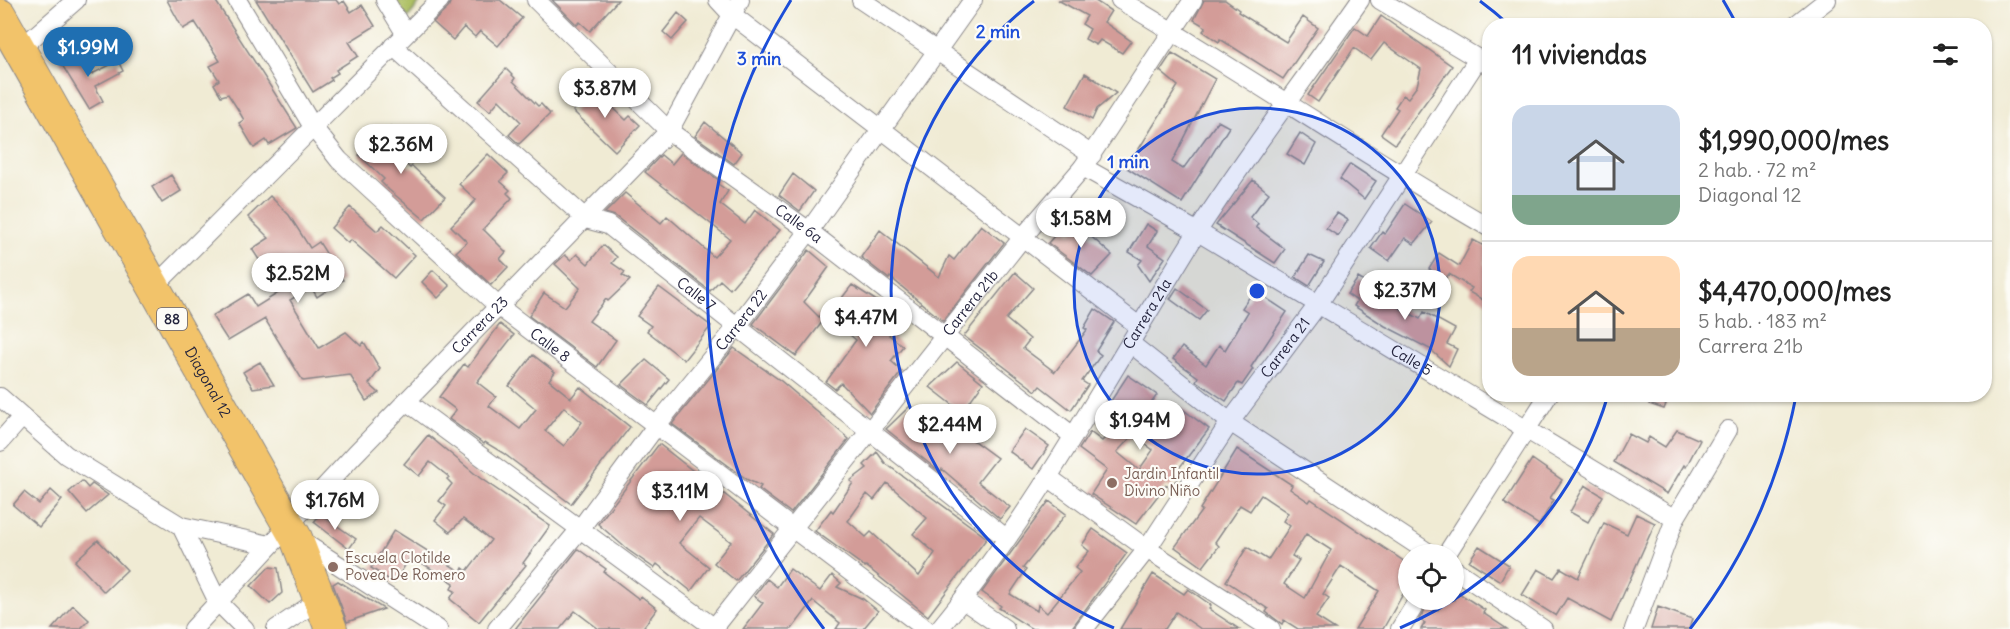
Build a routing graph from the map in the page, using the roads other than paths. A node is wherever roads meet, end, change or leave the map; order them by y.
1 (76, 0) edge
2 (237, 0) edge
3 (385, 0) edge
4 (440, 0) edge
5 (536, 0) edge
6 (718, 0) edge
7 (861, 0) edge
8 (973, 0) edge
9 (1120, 0) edge
10 (1193, 0) edge
11 (1360, 0) edge
12 (1380, 0) edge
13 (1827, 0) edge
14 (736, 7) edge
15 (0, 15) edge
16 (1804, 18) edge
17 (1173, 32) junction
18 (399, 40) junction
19 (20, 49) junction
20 (937, 53) junction
21 (1482, 62) edge
22 (1482, 66) edge
23 (1289, 103) junction
24 (313, 127) junction
25 (882, 129) junction
26 (669, 131) junction
27 (1087, 161) junction
28 (1403, 177) junction
29 (586, 219) junction
30 (1482, 223) edge
31 (809, 231) junction
32 (1198, 232) junction
33 (1023, 237) junction
34 (154, 287) junction
35 (498, 306) junction
36 (1317, 306) junction
37 (1140, 327) junction
38 (736, 328) junction
39 (944, 335) junction
40 (1130, 344) junction
41 (0, 397) edge
42 (406, 401) junction
43 (1482, 402) edge
44 (1482, 402) edge
45 (1545, 402) edge
46 (22, 417) junction
47 (1230, 422) junction
48 (656, 426) junction
49 (1527, 428) junction
50 (871, 430) junction
51 (1728, 430) dead end
52 (1073, 436) junction
53 (0, 442) edge
54 (1048, 477) junction
55 (1675, 519) junction
56 (180, 526) junction
57 (580, 529) junction
58 (793, 530) junction
59 (285, 536) junction
60 (1006, 538) junction
61 (1415, 544) edge
62 (1453, 544) edge
63 (1147, 549) junction
64 (1464, 576) edge
65 (320, 599) junction
66 (963, 600) junction
67 (218, 602) junction
68 (1412, 610) edge
69 (715, 628) edge
70 (193, 629) edge
71 (245, 629) edge
72 (276, 629) edge
73 (331, 629) edge
74 (438, 629) edge
75 (497, 629) edge
76 (926, 629) edge
77 (939, 629) edge
78 (1005, 629) edge
79 (1084, 629) edge
80 (1270, 629) edge
81 (1400, 629) edge
82 (1543, 629) edge
83 (1634, 629) edge

1 - 19 street
2 - 24 street, Calle 8
3 - 18 street, Calle 7
4 - 18 street
5 - 26 street, Calle 6a
6 - 14 street
7 - 20 street, Calle 5
8 - 20 street, Carrera 22
9 - 17 street
10 - 17 street, Carrera 21b
11 - 23 street, Carrera 21a
12 - 21 street
13 - 16 street
14 - 25 street
14 - 26 street, Carrera 23
15 - 19 highway, Diagonal 12 / 88
17 - 23 street
17 - 27 street, Carrera 21b
18 - 24 street
18 - 29 street, Calle 7
19 - 34 highway, Diagonal 12 / 88
20 - 25 street, Carrera 22
20 - 27 street, Calle 5
22 - 28 street, Carrera 21
23 - 28 street
23 - 32 street, Carrera 21a
24 - 34 street
24 - 35 street, Calle 8
25 - 31 street, Carrera 22
25 - 33 street
26 - 29 street, Carrera 23
26 - 31 street, Calle 6a
27 - 32 street, Calle 5
27 - 33 street, Carrera 21b
28 - 30 street
28 - 36 street, Carrera 21
29 - 35 street, Carrera 23
29 - 38 street, Calle 7
31 - 38 street, Carrera 22
31 - 39 street, Calle 6a
32 - 36 street, Calle 5
32 - 37 street, Carrera 21a
33 - 37 street
33 - 39 street, Carrera 21b
34 - 59 highway, Diagonal 12 / 88
35 - 42 street, Carrera 23
35 - 48 street, Calle 8
36 - 44 street, Calle 5
36 - 47 street, Carrera 21
37 - 40 street, Carrera 21a
38 - 48 street, Carrera 22
38 - 50 street, Calle 7
39 - 50 street, Carrera 21b
39 - 52 street, Calle 6a
40 - 47 street
40 - 52 street, Carrera 21a
41 - 46 street
42 - 57 street
42 - 59 street, Carrera 23
43 - 49 street, Calle 5
45 - 49 street
46 - 53 street
46 - 56 street
47 - 61 street
47 - 63 street, Carrera 21
48 - 57 street, Carrera 22
48 - 58 street, Calle 8
49 - 55 street, Calle 5
49 - 62 street
50 - 58 street, Carrera 21b
50 - 60 street, Calle 7
51 - 55 street
52 - 54 street, Carrera 21a
54 - 60 street, Carrera 21a
54 - 63 street
55 - 83 street
56 - 59 street
56 - 67 street
57 - 69 street
57 - 75 street, Carrera 22
58 - 69 street, Carrera 21b
58 - 76 street, Calle 8
59 - 65 highway, Diagonal 12 / 88
59 - 67 street, Carrera 23
59 - 74 street
60 - 66 street, Carrera 21a
63 - 79 street, Carrera 21
63 - 80 street
64 - 82 street
65 - 72 street
65 - 73 highway, Diagonal 12 / 88
66 - 77 street, Carrera 21a
66 - 78 street
67 - 70 street, Carrera 23
67 - 71 street
68 - 81 street

